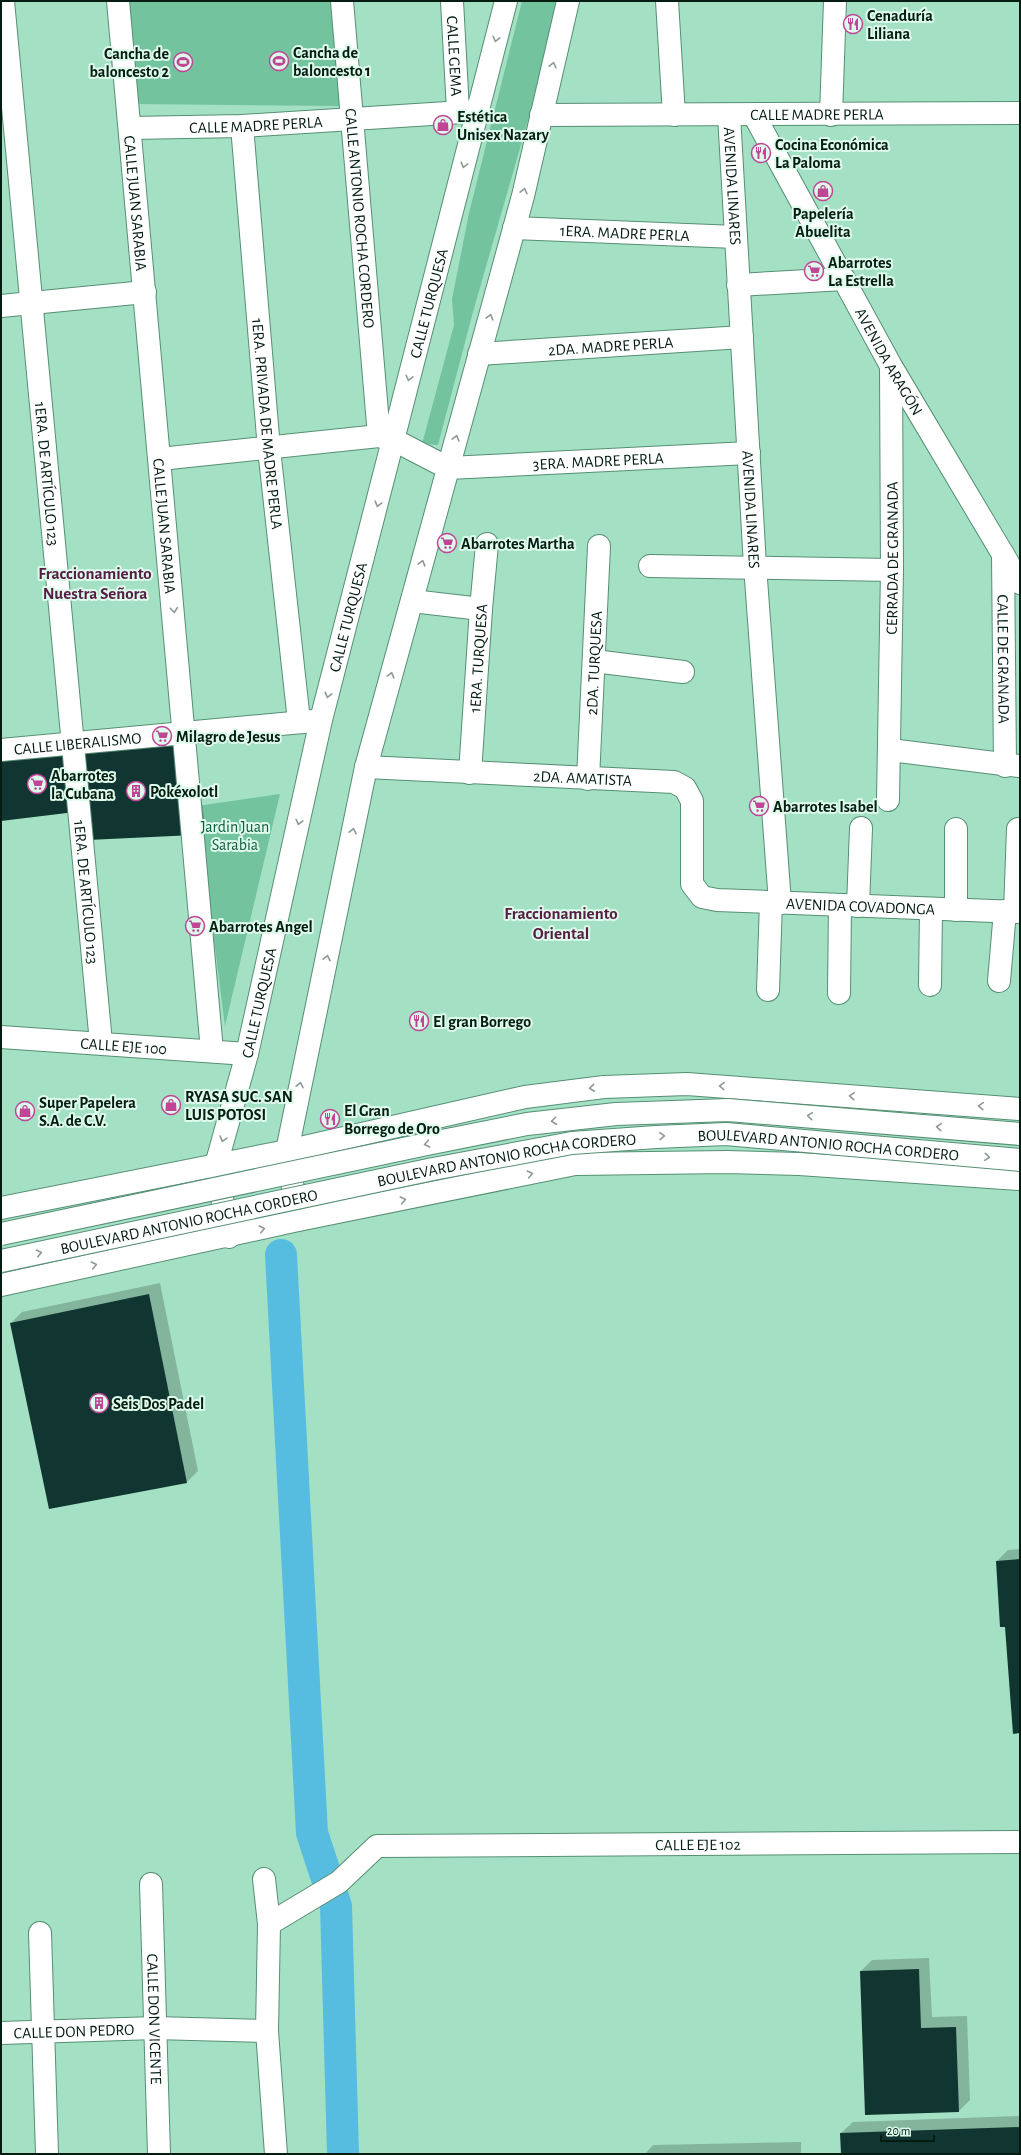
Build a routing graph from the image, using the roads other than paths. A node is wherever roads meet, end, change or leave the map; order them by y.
1 (3, 1) edge
2 (118, 1) edge
3 (342, 1) edge
4 (452, 1) edge
5 (506, 1) edge
6 (568, 1) edge
7 (667, 1) edge
8 (835, 1) edge
9 (468, 111) junction
10 (1020, 113) edge
11 (542, 115) junction
12 (674, 115) junction
13 (728, 115) junction
14 (754, 115) junction
15 (831, 115) junction
16 (351, 117) junction
17 (242, 126) junction
18 (130, 128) junction
19 (514, 228) junction
20 (736, 237) junction
21 (844, 280) junction
22 (738, 285) junction
23 (145, 292) junction
24 (32, 303) junction
25 (1, 306) edge
26 (742, 337) junction
27 (479, 354) junction
28 (891, 366) junction
29 (387, 438) junction
30 (269, 449) junction
31 (749, 453) junction
32 (160, 459) junction
33 (448, 468) junction
34 (487, 544) dead end
35 (599, 546) dead end
36 (1003, 553) junction
37 (650, 566) dead end
38 (755, 566) junction
39 (892, 570) junction
40 (1020, 583) edge
41 (412, 601) junction
42 (481, 609) junction
43 (594, 661) junction
44 (683, 672) dead end
45 (321, 720) junction
46 (299, 721) junction
47 (185, 732) junction
48 (73, 743) junction
49 (1, 750) edge
50 (890, 750) junction
51 (1012, 766) edge
52 (366, 767) junction
53 (470, 773) junction
54 (588, 779) junction
55 (888, 800) dead end
56 (861, 828) dead end
57 (1018, 829) dead end
58 (956, 830) dead end
59 (702, 897) joint
60 (775, 902) junction
61 (849, 906) junction
62 (931, 908) junction
63 (956, 910) junction
64 (1013, 912) edge
65 (999, 981) dead end
66 (930, 985) dead end
67 (768, 990) dead end
68 (839, 993) dead end
69 (1, 1037) edge
70 (101, 1043) junction
71 (212, 1051) junction
72 (247, 1054) junction
73 (1020, 1109) edge
74 (361, 1134) junction
75 (1020, 1134) edge
76 (287, 1151) junction
77 (1020, 1160) edge
78 (216, 1165) junction
79 (1020, 1179) edge
80 (132, 1180) junction
81 (376, 1205) junction
82 (1, 1208) edge
83 (298, 1220) junction
84 (1, 1234) edge
85 (229, 1236) junction
86 (149, 1253) junction
87 (1, 1261) edge
88 (1, 1285) edge
89 (1020, 1842) edge
90 (264, 1879) dead end
91 (151, 1884) dead end
92 (269, 1924) junction
93 (40, 1933) dead end
94 (155, 2028) junction
95 (43, 2031) junction
96 (267, 2031) junction
97 (1, 2033) edge
98 (46, 2154) edge
99 (159, 2154) edge
100 (276, 2154) edge

1 - 24 main road, 1ERA. DE ARTÍCULO 123
2 - 18 main road, CALLE JUAN SARABIA
3 - 16 main road, CALLE ANTONIO ROCHA CORDERO
4 - 9 main road, CALLE GEMA
5 -> 9 main road, CALLE TURQUESA
11 -> 6 main road
7 - 12 main road
8 - 15 main road
9 - 16 main road, CALLE MADRE PERLA
9 -> 29 main road, CALLE TURQUESA
10 - 15 main road, CALLE MADRE PERLA
11 - 12 main road, CALLE MADRE PERLA
19 -> 11 main road
12 - 13 main road, CALLE MADRE PERLA
13 - 14 main road, CALLE MADRE PERLA
13 - 20 main road, AVENIDA LINARES
14 - 15 main road, CALLE MADRE PERLA
14 - 21 main road, AVENIDA ARAGÓN
16 - 17 main road, CALLE MADRE PERLA
16 - 29 main road, CALLE ANTONIO ROCHA CORDERO
17 - 18 main road, CALLE MADRE PERLA
17 - 30 main road, 1ERA. PRIVADA DE MADRE PERLA
18 - 23 main road, CALLE JUAN SARABIA
19 - 20 main road, 1ERA. MADRE PERLA
27 -> 19 main road
20 - 22 main road, AVENIDA LINARES
21 - 22 main road
21 - 28 main road, AVENIDA ARAGÓN
22 - 26 main road, AVENIDA LINARES
23 - 24 main road
23 - 32 main road, CALLE JUAN SARABIA
24 - 25 main road
24 - 48 main road, 1ERA. DE ARTÍCULO 123
26 - 27 main road, 2DA. MADRE PERLA
26 - 31 main road, AVENIDA LINARES
33 -> 27 main road
28 - 36 main road, AVENIDA ARAGÓN
28 - 39 main road, CERRADA DE GRANADA
29 - 30 main road
29 - 33 main road
29 -> 45 main road, CALLE TURQUESA
30 - 32 main road
30 - 46 main road, 1ERA. PRIVADA DE MADRE PERLA
31 - 33 main road, 3ERA. MADRE PERLA
31 - 38 main road, AVENIDA LINARES
32 -> 47 main road, CALLE JUAN SARABIA
41 -> 33 main road
34 - 42 main road, 1ERA. TURQUESA
35 - 43 main road, 2DA. TURQUESA
36 - 40 main road, AVENIDA ARAGÓN
36 - 51 main road, CALLE DE GRANADA
37 - 38 main road
38 - 39 main road
38 - 60 main road, AVENIDA LINARES
39 - 50 main road, CERRADA DE GRANADA
41 - 42 main road
52 -> 41 main road
42 - 53 main road, 1ERA. TURQUESA
43 - 44 main road
43 - 54 main road, 2DA. TURQUESA
45 - 46 main road, CALLE LIBERALISMO
45 -> 72 main road, CALLE TURQUESA
46 - 47 main road, CALLE LIBERALISMO
47 - 48 main road, CALLE LIBERALISMO
47 - 71 main road, CALLE JUAN SARABIA
48 - 49 main road, CALLE LIBERALISMO
48 - 70 main road, 1ERA. DE ARTÍCULO 123
50 - 51 main road, CALLE DE GRANADA
50 - 55 main road, CERRADA DE GRANADA
52 - 53 main road, 2DA. AMATISTA
76 -> 52 main road
53 - 54 main road, 2DA. AMATISTA
54 - 59 main road, 2DA. AMATISTA
56 - 61 main road
57 - 64 main road
58 - 63 main road
59 - 60 main road, AVENIDA COVADONGA
60 - 61 main road, AVENIDA COVADONGA
60 - 67 main road, AVENIDA LINARES
61 - 62 main road, AVENIDA COVADONGA
61 - 68 main road
62 - 63 main road, AVENIDA COVADONGA
62 - 66 main road
63 - 64 main road, AVENIDA COVADONGA
64 - 65 main road
69 - 70 main road, CALLE EJE 100
70 - 71 main road, CALLE EJE 100
71 - 72 main road, CALLE EJE 100
72 -> 78 main road, CALLE TURQUESA
73 -> 74 main road
74 - 76 main road
74 - 81 main road
75 -> 84 main road, BOULEVARD ANTONIO ROCHA CORDERO, bridge
76 - 78 main road
76 - 83 main road
87 -> 77 main road, BOULEVARD ANTONIO ROCHA CORDERO, bridge
78 - 80 main road
78 - 85 main road, CALLE TURQUESA
81 -> 79 main road, BOULEVARD ANTONIO ROCHA CORDERO
80 - 82 main road
80 - 86 main road
81 - 83 main road, BOULEVARD ANTONIO ROCHA CORDERO
85 -> 83 main road, BOULEVARD ANTONIO ROCHA CORDERO
85 - 86 main road, BOULEVARD ANTONIO ROCHA CORDERO
88 -> 86 main road, BOULEVARD ANTONIO ROCHA CORDERO
89 - 92 main road, CALLE EJE 102
90 - 92 main road
91 - 94 main road, CALLE DON VICENTE
92 - 96 main road
93 - 95 main road
94 - 95 main road, CALLE DON PEDRO
94 - 96 main road, CALLE DON PEDRO
94 - 99 main road, CALLE DON VICENTE
95 - 97 main road, CALLE DON PEDRO
95 - 98 main road
96 - 100 main road

